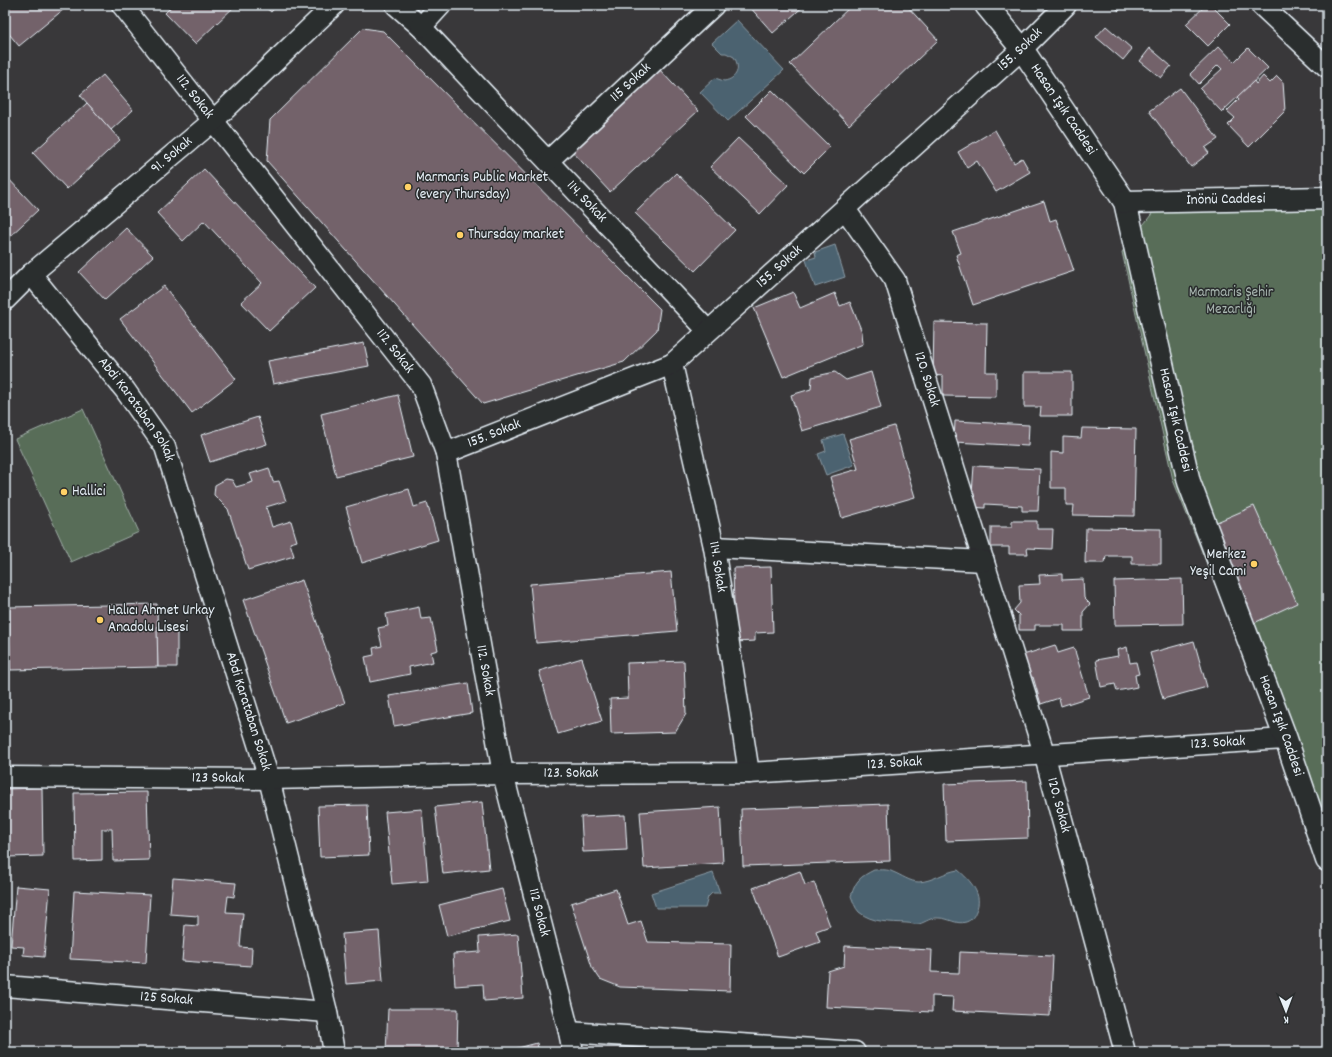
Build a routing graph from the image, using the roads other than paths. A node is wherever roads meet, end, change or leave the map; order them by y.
1 (122, 5) edge
2 (334, 5) edge
3 (396, 5) edge
4 (441, 5) edge
5 (714, 5) edge
6 (986, 5) edge
7 (1066, 5) edge
8 (1261, 5) edge
9 (421, 26) junction
10 (1022, 49) junction
11 (1327, 67) edge
12 (213, 121) junction
13 (548, 161) junction
14 (1327, 198) edge
15 (1125, 202) junction
16 (845, 209) junction
17 (31, 274) junction
18 (5, 300) edge
19 (708, 331) junction
20 (672, 364) junction
21 (446, 453) junction
22 (714, 547) junction
23 (984, 561) junction
24 (1286, 738) junction
25 (1044, 754) junction
26 (749, 773) junction
27 (503, 774) junction
28 (5, 777) edge
29 (269, 779) junction
30 (1327, 860) edge
31 (5, 986) edge
32 (327, 1012) junction
33 (569, 1032) junction
34 (334, 1052) edge
35 (573, 1052) edge
36 (855, 1052) edge
37 (1125, 1052) edge

1 - 12 street, 112. Sokak
2 - 12 street, 91. Sokak
3 - 9 street, 114. Sokak
4 - 9 street
5 - 13 street, 115 Sokak
6 - 10 street, Hasan Işık Caddesi
7 - 10 street, 155. Sokak
8 - 11 street
9 - 13 street, 114. Sokak
10 - 15 street, Hasan Işık Caddesi
10 - 16 street, 155. Sokak
12 - 17 street, 91. Sokak
12 - 21 street, 112. Sokak
13 - 19 street, 114. Sokak
14 - 15 street, İnönü Caddesi
15 - 24 street, Hasan Işık Caddesi
16 - 19 street, 155. Sokak
16 - 23 street, 120. Sokak
17 - 18 street, 91. Sokak
17 - 29 street, Abdi Karataban Sokak
19 - 20 street, 155. Sokak
20 - 21 street, 155. Sokak
20 - 22 street, 114. Sokak
21 - 27 street, 112. Sokak
22 - 23 street
22 - 26 street, 114. Sokak
23 - 25 street, 120. Sokak
24 - 25 street, 123. Sokak
24 - 30 street, Hasan Işık Caddesi
25 - 26 street, 123. Sokak
25 - 37 street, 120. Sokak
26 - 27 street, 123. Sokak
27 - 29 street, 123 Sokak
27 - 33 street, 112 Sokak
28 - 29 street, 123 Sokak
29 - 32 street, Abdi Karataban Sokak
31 - 32 street, 125 Sokak
32 - 34 street, Abdi Karataban Sokak
33 - 35 street, 112 Sokak
33 - 36 street

